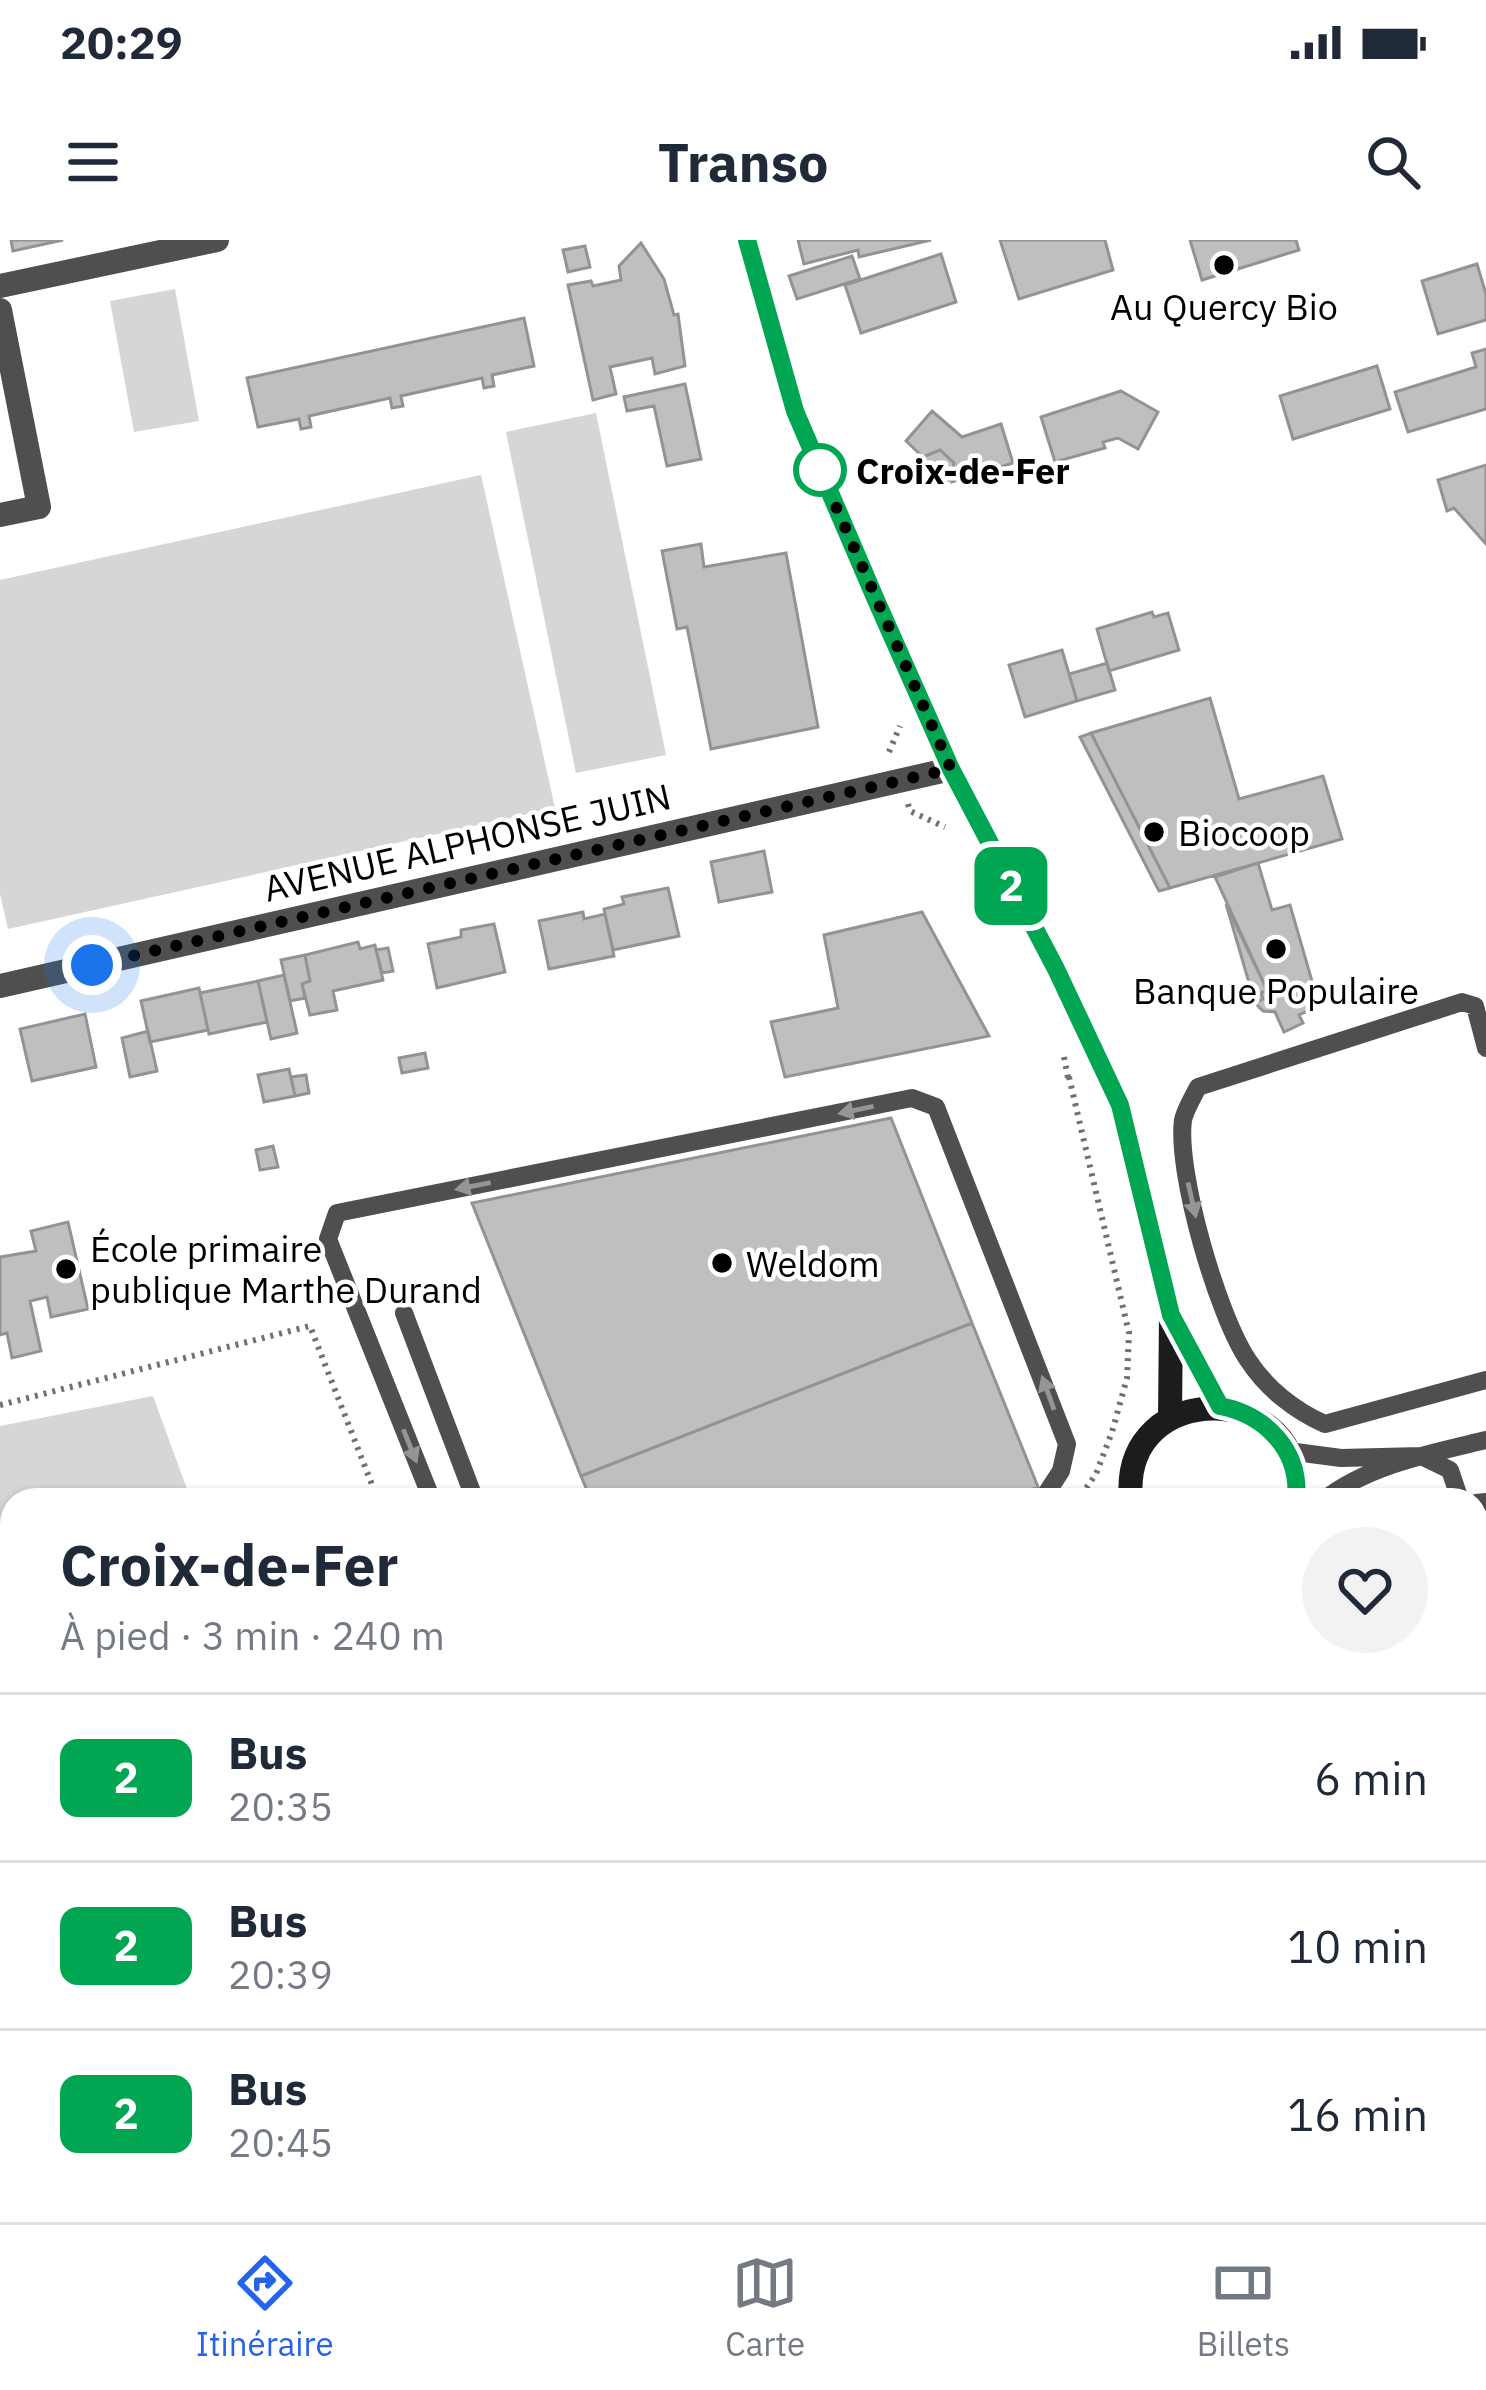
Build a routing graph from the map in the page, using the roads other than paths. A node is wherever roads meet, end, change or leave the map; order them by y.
1 (217, 240) edge
2 (747, 240) edge
3 (0, 286) edge
4 (0, 310) edge
5 (0, 514) edge
6 (951, 769) junction
7 (0, 986) edge
8 (1486, 1048) edge
9 (404, 1313) dead end
10 (1171, 1315) junction
11 (1486, 1380) edge
12 (1220, 1406) junction
13 (1170, 1418) junction
14 (1486, 1440) edge
15 (1288, 1451) junction
16 (1421, 1456) junction
17 (426, 1488) edge
18 (471, 1488) edge
19 (1050, 1488) edge
20 (1132, 1488) edge
21 (1295, 1488) edge
22 (1339, 1488) edge
23 (1456, 1488) edge

1 - 3 street
2 - 6 street
4 - 5 street
6 - 7 street, AVENUE ALPHONSE JUIN
6 - 10 street
8 -> 11 lane
9 - 18 lane
10 - 12 street
10 - 13 street
12 - 13 street
12 - 15 street
13 - 20 street
14 - 16 lane
15 - 16 lane
15 - 21 street
16 - 22 lane
16 - 23 lane
19 -> 17 lane

